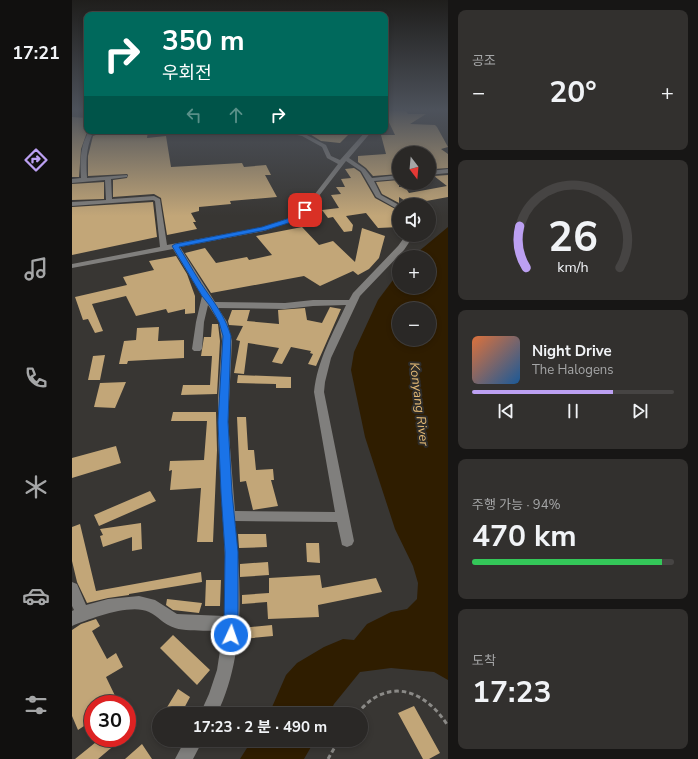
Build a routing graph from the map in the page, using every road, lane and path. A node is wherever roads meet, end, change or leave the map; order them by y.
1 (85, 145) edge
2 (323, 145) edge
3 (357, 145) edge
4 (343, 161) junction
5 (448, 171) edge
6 (436, 172) edge
7 (125, 176) dead end
8 (108, 178) junction
9 (392, 178) edge
10 (84, 180) junction
11 (370, 180) junction
12 (72, 181) edge
13 (109, 201) junction
14 (72, 204) edge
15 (392, 204) edge
16 (405, 242) edge
17 (170, 247) junction
18 (72, 266) edge
19 (210, 301) junction
20 (352, 302) junction
21 (197, 349) dead end
22 (229, 516) junction
23 (343, 517) junction
24 (347, 541) dead end
25 (72, 589) edge
26 (77, 616) edge
27 (232, 624) junction
28 (212, 707) edge
29 (365, 707) edge
30 (448, 726) edge
31 (190, 747) edge
32 (335, 747) edge
33 (184, 759) edge
34 (328, 759) edge

1 - 10 street
2 - 4 street
3 - 4 street
4 - 11 street
4 - 17 street
5 - 6 street
7 - 8 street
8 - 10 street
8 - 13 street
9 - 11 street
10 - 12 street
11 - 15 street
13 - 14 street
13 - 17 street
16 - 20 street
17 - 18 street
17 - 19 street
19 - 20 street
19 - 21 street
19 - 22 street
20 - 23 street
22 - 23 street
22 - 27 street
23 - 24 street
25 - 26 street
26 - 27 street
27 - 28 street
29 - 30 path
31 - 33 street
32 - 34 path

